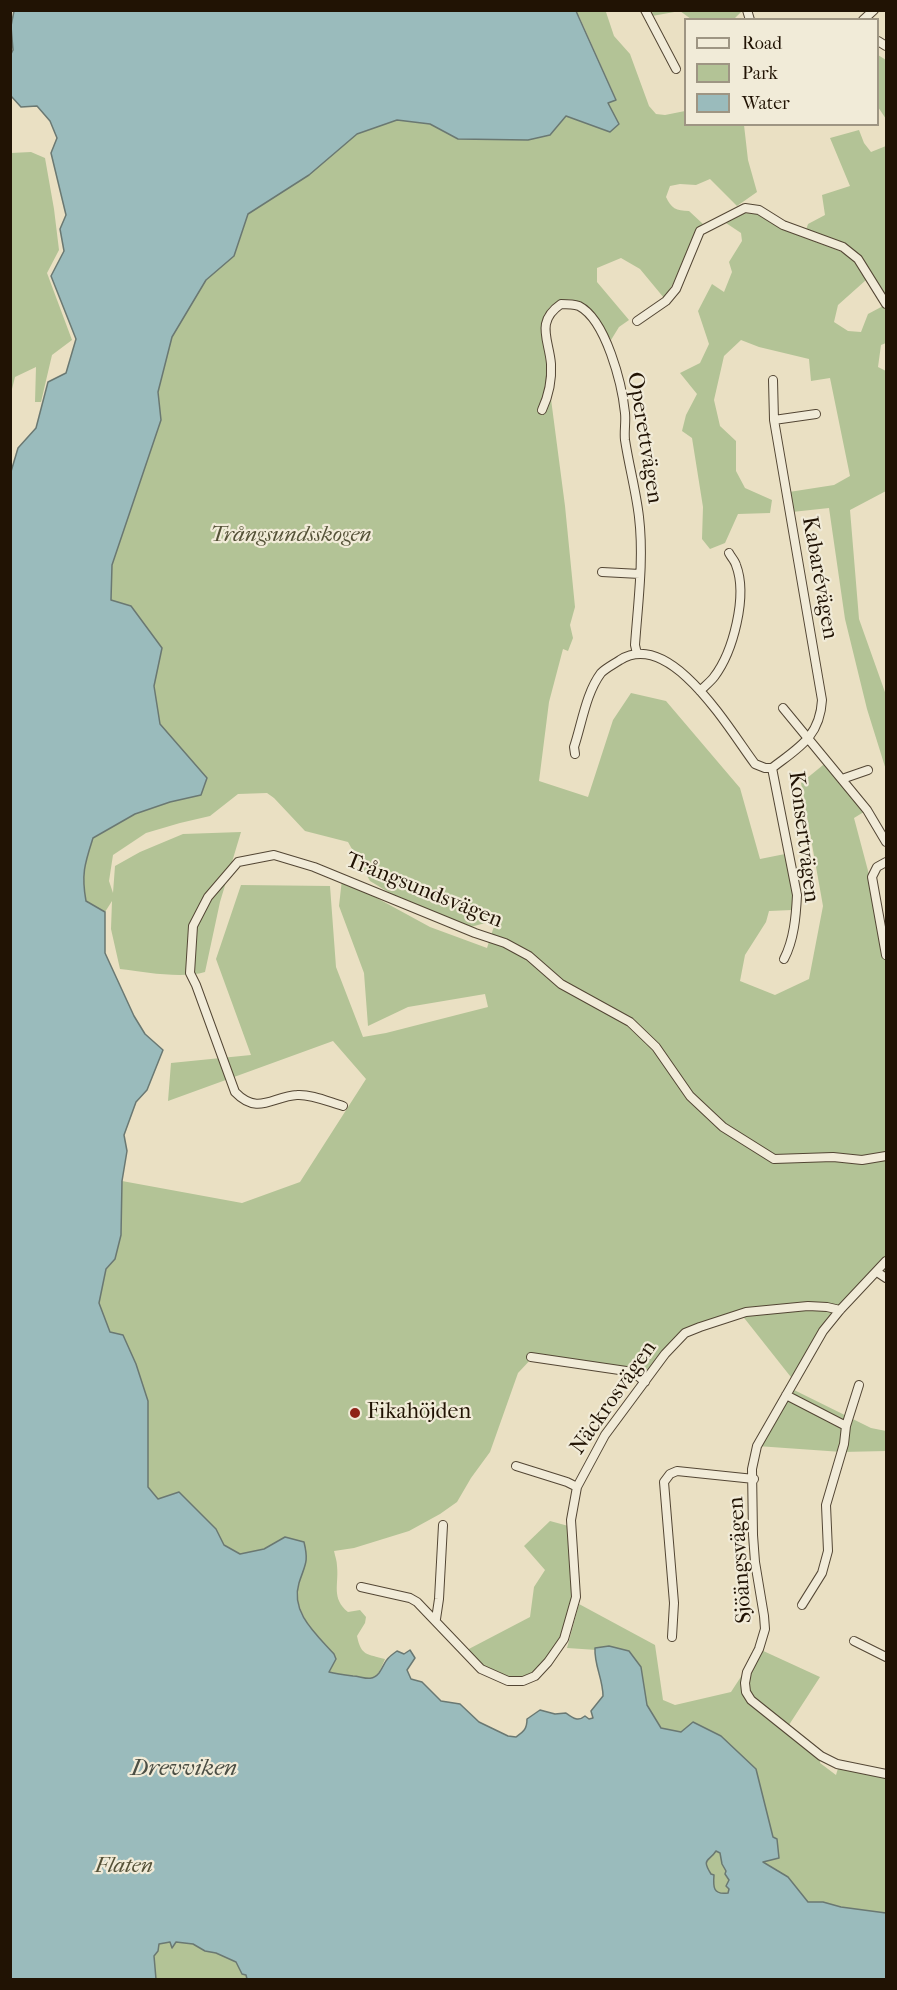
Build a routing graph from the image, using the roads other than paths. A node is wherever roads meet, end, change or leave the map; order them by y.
1 (645, 10) edge
2 (676, 69) dead end
3 (886, 304) edge
4 (637, 321) dead end
5 (773, 380) dead end
6 (542, 410) dead end
7 (816, 414) dead end
8 (774, 420) junction
9 (729, 553) dead end
10 (602, 572) dead end
11 (640, 574) junction
12 (637, 654) junction
13 (700, 691) junction
14 (783, 708) dead end
15 (809, 739) junction
16 (575, 754) dead end
17 (772, 768) junction
18 (868, 770) dead end
19 (842, 779) junction
20 (886, 842) edge
21 (886, 862) edge
22 (886, 955) edge
23 (784, 959) dead end
24 (343, 1106) dead end
25 (886, 1156) edge
26 (886, 1262) edge
27 (877, 1272) junction
28 (886, 1278) edge
29 (840, 1310) junction
30 (531, 1357) dead end
31 (645, 1382) junction
32 (859, 1385) dead end
33 (786, 1395) junction
34 (846, 1426) junction
35 (516, 1466) dead end
36 (754, 1479) junction
37 (577, 1487) junction
38 (443, 1525) dead end
39 (361, 1587) dead end
40 (802, 1605) dead end
41 (436, 1619) junction
42 (672, 1636) dead end
43 (854, 1641) dead end
44 (886, 1657) edge
45 (886, 1774) edge

1 - 2 street
3 - 4 street
5 - 8 street, Kabarévägen
6 - 11 street, Operettvägen
7 - 8 street
8 - 15 street, Kabarévägen
9 - 13 street
10 - 11 street
11 - 12 street, Operettvägen
12 - 13 street
12 - 16 street
13 - 17 street
14 - 15 street, Konsertvägen
15 - 17 street, Konsertvägen
15 - 19 street
17 - 23 street, Konsertvägen
18 - 19 street
19 - 20 street
21 - 22 street
24 - 25 street, Trångsundsvägen
26 - 27 street, Sjöängsvägen
27 - 28 street
27 - 29 street, Sjöängsvägen
29 - 31 street, Näckrosvägen
29 - 33 street, Sjöängsvägen
30 - 31 street
31 - 37 street, Näckrosvägen
32 - 34 street
33 - 34 street
33 - 36 street, Sjöängsvägen
34 - 40 street
35 - 37 street
36 - 42 street
36 - 45 street, Sjöängsvägen
37 - 41 street, Näckrosvägen
38 - 41 street
39 - 41 street, Näckrosvägen
43 - 44 street

